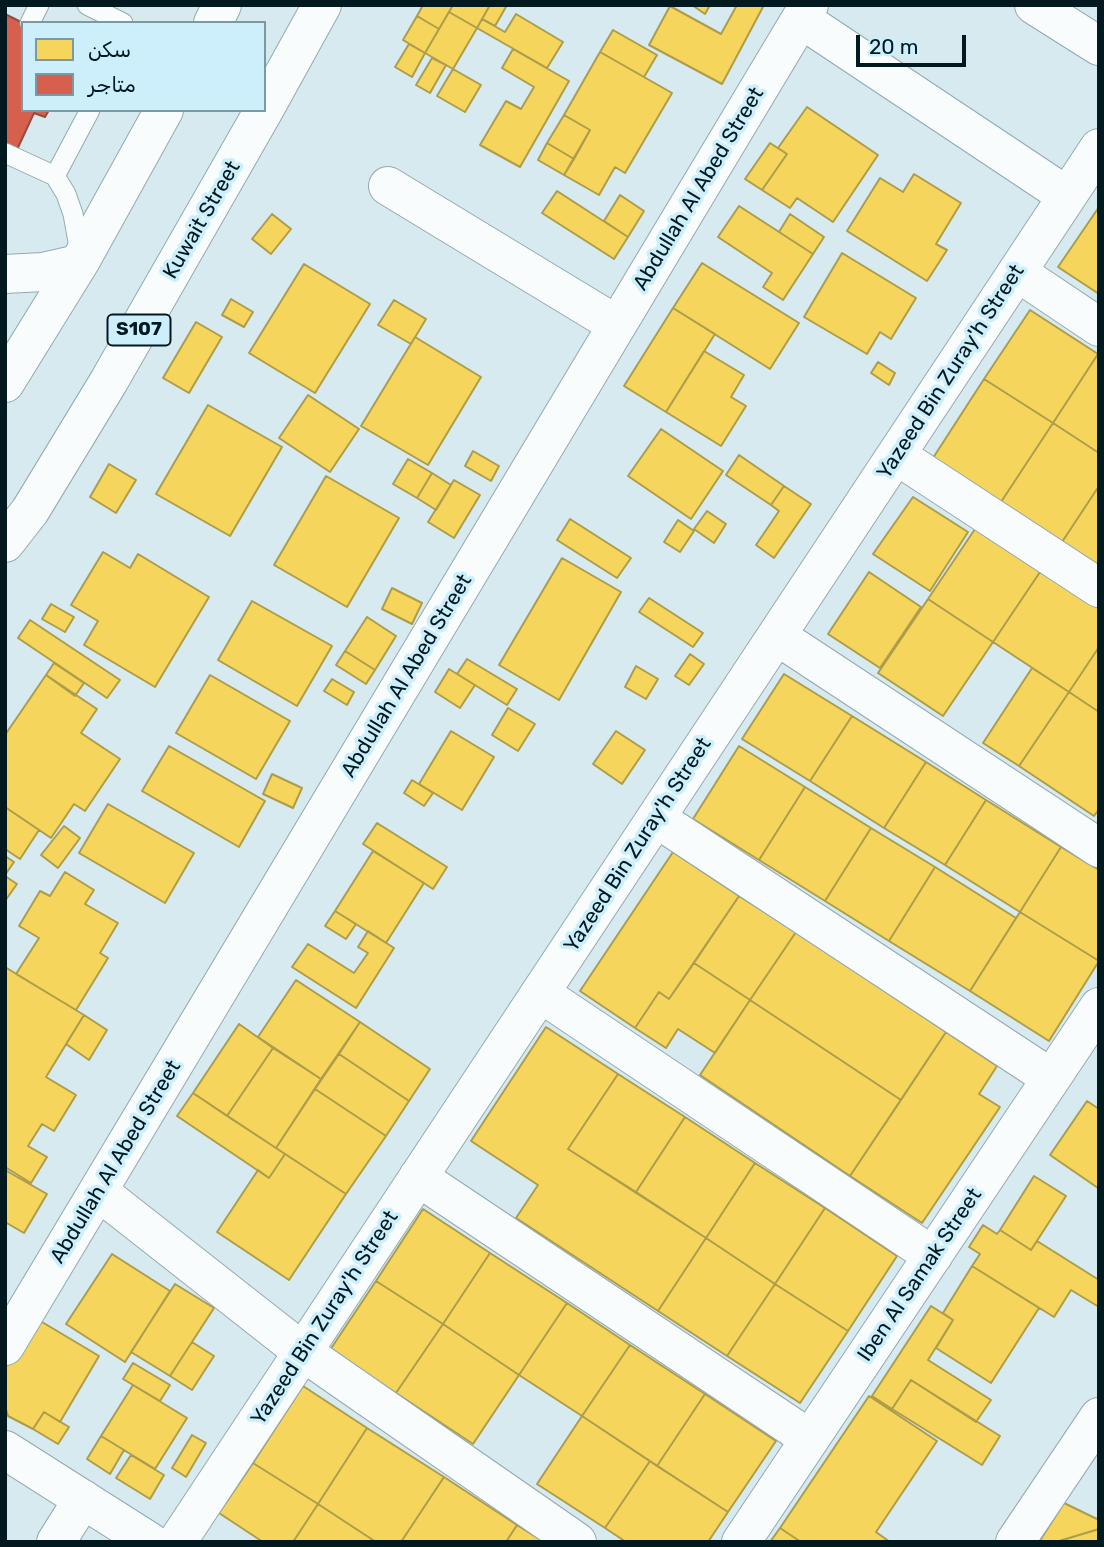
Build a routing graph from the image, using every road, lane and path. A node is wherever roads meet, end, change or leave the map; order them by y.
1 (39, 5) edge
2 (87, 5) edge
3 (322, 5) edge
4 (1034, 5) edge
5 (805, 12) edge
6 (31, 21) edge
7 (119, 21) edge
8 (1099, 46) edge
9 (266, 106) edge
10 (89, 112) edge
11 (163, 112) edge
12 (263, 112) edge
13 (1099, 148) edge
14 (5, 153) edge
15 (55, 176) junction
16 (388, 186) dead end
17 (1067, 196) junction
18 (80, 262) junction
19 (1017, 272) junction
20 (5, 274) edge
21 (617, 325) junction
22 (1099, 327) edge
23 (6, 375) edge
24 (896, 455) junction
25 (5, 543) edge
26 (1099, 588) edge
27 (776, 636) junction
28 (656, 818) junction
29 (1099, 848) edge
30 (540, 993) junction
31 (1099, 1007) edge
32 (1051, 1078) junction
33 (418, 1177) junction
34 (98, 1191) junction
35 (933, 1256) junction
36 (5, 1346) edge
37 (303, 1352) junction
38 (1099, 1417) edge
39 (810, 1439) junction
40 (5, 1450) edge
41 (1086, 1462) edge
42 (83, 1499) junction
43 (57, 1542) edge
44 (150, 1542) edge
45 (177, 1542) edge
46 (577, 1542) edge
47 (741, 1542) edge
48 (1015, 1542) edge

1 - 6 lane
2 - 7 lane
3 - 9 street, Kuwait Street / S107
4 - 8 street
5 - 17 street
5 - 21 street, Abdullah Al Abed Street
10 - 15 lane
11 - 18 street
12 - 25 street, Kuwait Street / S107
13 - 17 street, Yazeed Bin Zuray'h Street
14 - 15 lane
15 - 18 lane
16 - 21 street
17 - 19 street, Yazeed Bin Zuray'h Street
18 - 20 street
18 - 23 street
19 - 22 street
19 - 24 street, Yazeed Bin Zuray'h Street
21 - 34 street, Abdullah Al Abed Street
24 - 26 street
24 - 27 street, Yazeed Bin Zuray'h Street
27 - 28 street, Yazeed Bin Zuray'h Street
27 - 29 street
28 - 30 street, Yazeed Bin Zuray'h Street
28 - 32 street
30 - 33 street, Yazeed Bin Zuray'h Street
30 - 35 street
31 - 32 street, Iben Al Samak Street
32 - 35 street, Iben Al Samak Street
33 - 37 street, Yazeed Bin Zuray'h Street
33 - 39 street
34 - 36 street, Abdullah Al Abed Street
34 - 37 street
35 - 39 street, Iben Al Samak Street
37 - 45 street, Yazeed Bin Zuray'h Street
37 - 46 street
38 - 41 street
39 - 47 street, Iben Al Samak Street
40 - 42 street
41 - 48 street
42 - 43 street
42 - 44 street

